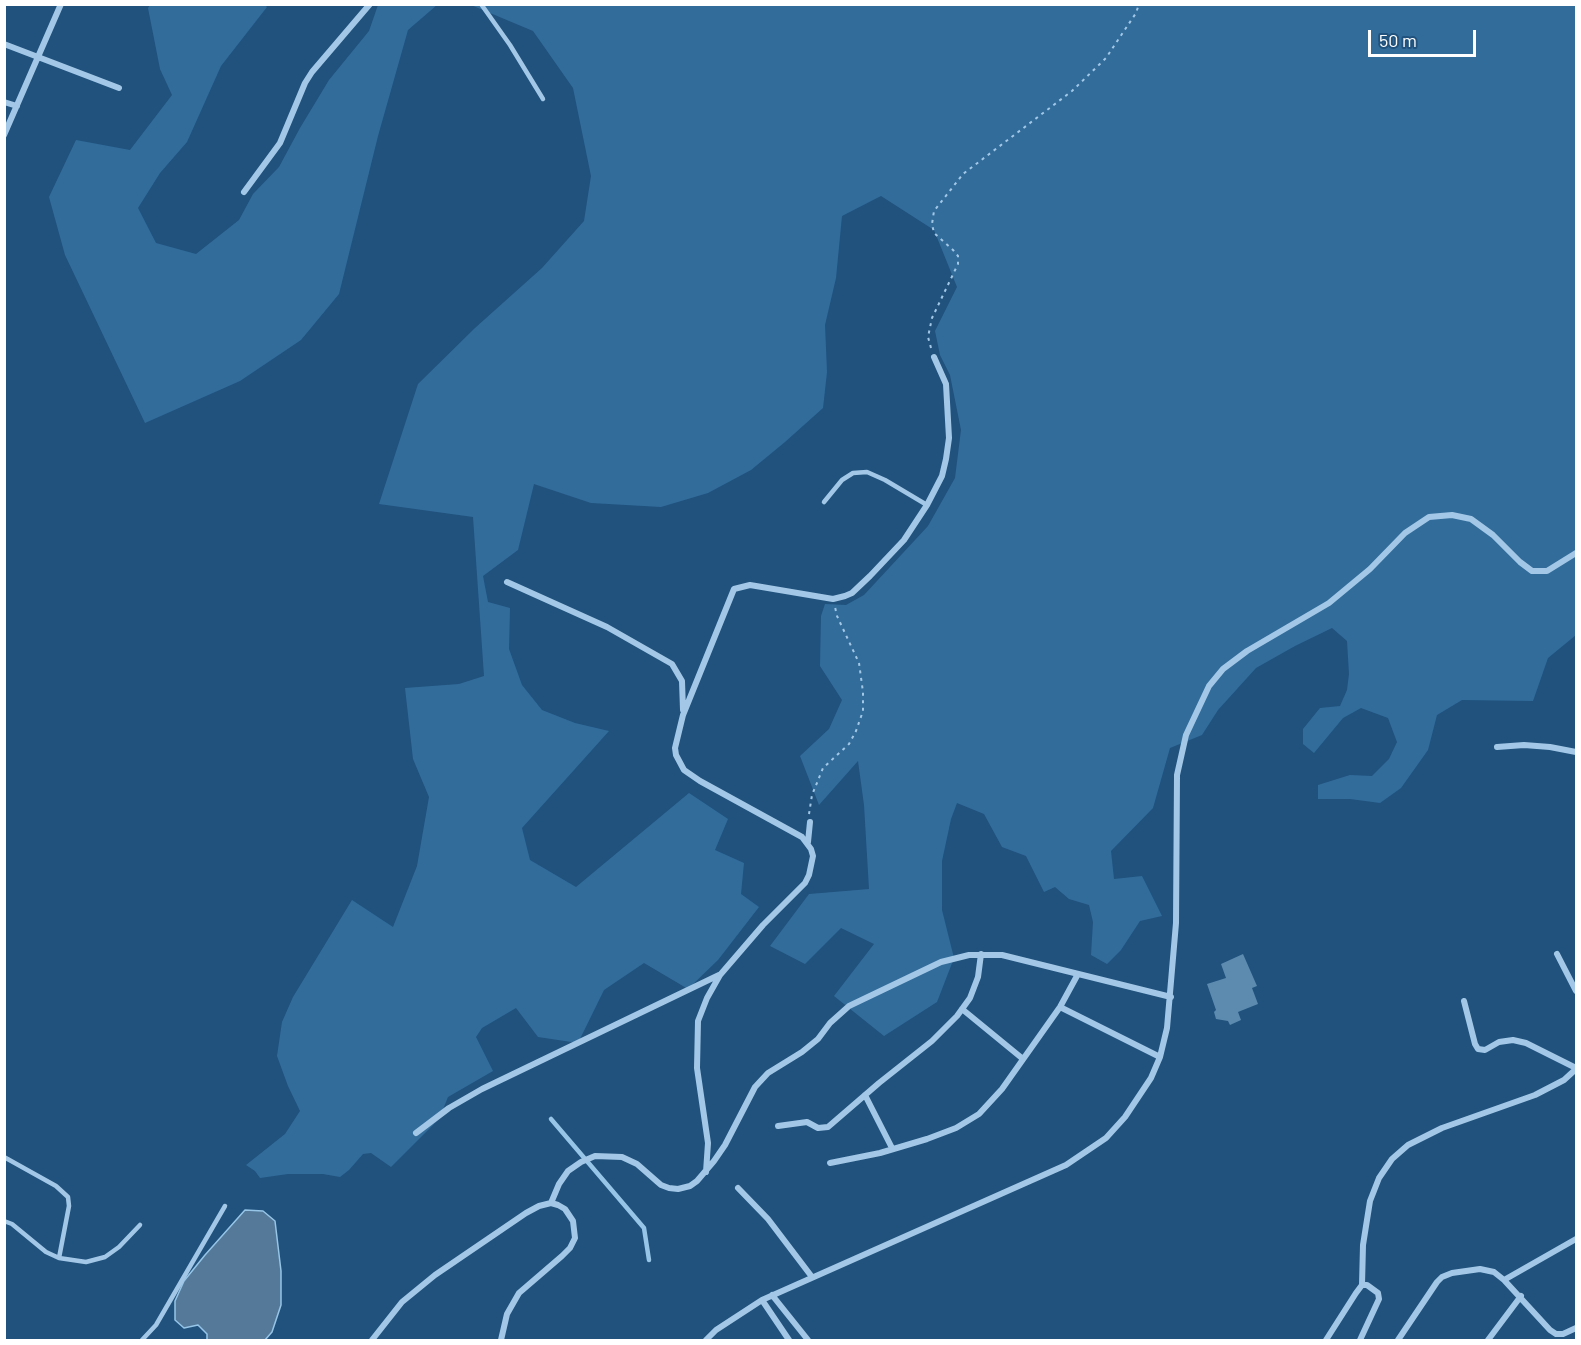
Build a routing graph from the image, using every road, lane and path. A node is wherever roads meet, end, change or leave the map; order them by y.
1 (61, 4) edge
2 (370, 4) edge
3 (481, 4) edge
4 (1139, 4) edge
5 (4, 44) edge
6 (37, 58) junction
7 (119, 88) dead end
8 (543, 99) dead end
9 (4, 102) edge
10 (17, 106) junction
11 (4, 135) edge
12 (244, 192) dead end
13 (934, 357) joint
14 (824, 502) dead end
15 (927, 505) junction
16 (1576, 553) edge
17 (507, 582) dead end
18 (833, 598) junction
19 (683, 715) junction
20 (1497, 747) dead end
21 (1576, 752) edge
22 (810, 822) joint
23 (808, 842) junction
24 (981, 954) junction
25 (1557, 954) dead end
26 (1078, 974) junction
27 (720, 975) junction
28 (1576, 991) edge
29 (1171, 997) junction
30 (1464, 1001) dead end
31 (1060, 1007) junction
32 (962, 1009) junction
33 (1160, 1057) junction
34 (1023, 1059) junction
35 (1576, 1069) edge
36 (865, 1095) junction
37 (778, 1125) dead end
38 (416, 1133) dead end
39 (892, 1148) junction
40 (4, 1157) edge
41 (830, 1163) dead end
42 (706, 1172) junction
43 (738, 1188) dead end
44 (551, 1203) junction
45 (225, 1206) dead end
46 (4, 1221) edge
47 (140, 1224) dead end
48 (1576, 1239) edge
49 (59, 1258) junction
50 (812, 1277) junction
51 (1504, 1280) junction
52 (1362, 1285) junction
53 (772, 1295) junction
54 (1521, 1296) junction
55 (762, 1300) junction
56 (1576, 1328) edge
57 (142, 1341) edge
58 (372, 1341) edge
59 (501, 1341) edge
60 (706, 1341) edge
61 (789, 1341) edge
62 (808, 1341) edge
63 (1326, 1341) edge
64 (1360, 1341) edge
65 (1398, 1341) edge
66 (1488, 1341) edge

1 - 6 street
2 - 12 street
3 - 8 lane
4 - 13 path
5 - 6 street
6 - 7 street
6 - 10 street
9 - 10 street
10 - 11 street
13 - 15 street
14 - 15 lane
15 - 18 street
16 - 29 street
17 - 19 street
18 - 19 street
18 - 22 path
19 - 23 street
20 - 21 street
22 - 23 street
23 - 27 street
24 - 26 street
24 - 32 street
24 - 42 street
25 - 28 street
26 - 29 street
26 - 31 street
27 - 38 street
27 - 42 street
29 - 33 street
30 - 35 street
31 - 33 street
31 - 34 street
32 - 34 street
32 - 36 street
33 - 50 street
34 - 39 street
35 - 52 street
36 - 37 street
36 - 39 street
39 - 41 street
40 - 49 lane
42 - 44 street
43 - 50 street
44 - 58 street
44 - 59 street
45 - 57 lane
46 - 49 lane
47 - 49 lane
48 - 51 street
50 - 53 street
51 - 54 street
51 - 65 street
52 - 63 street
52 - 64 street
53 - 55 street
53 - 62 street
54 - 56 street
54 - 66 street
55 - 60 street
55 - 61 street

